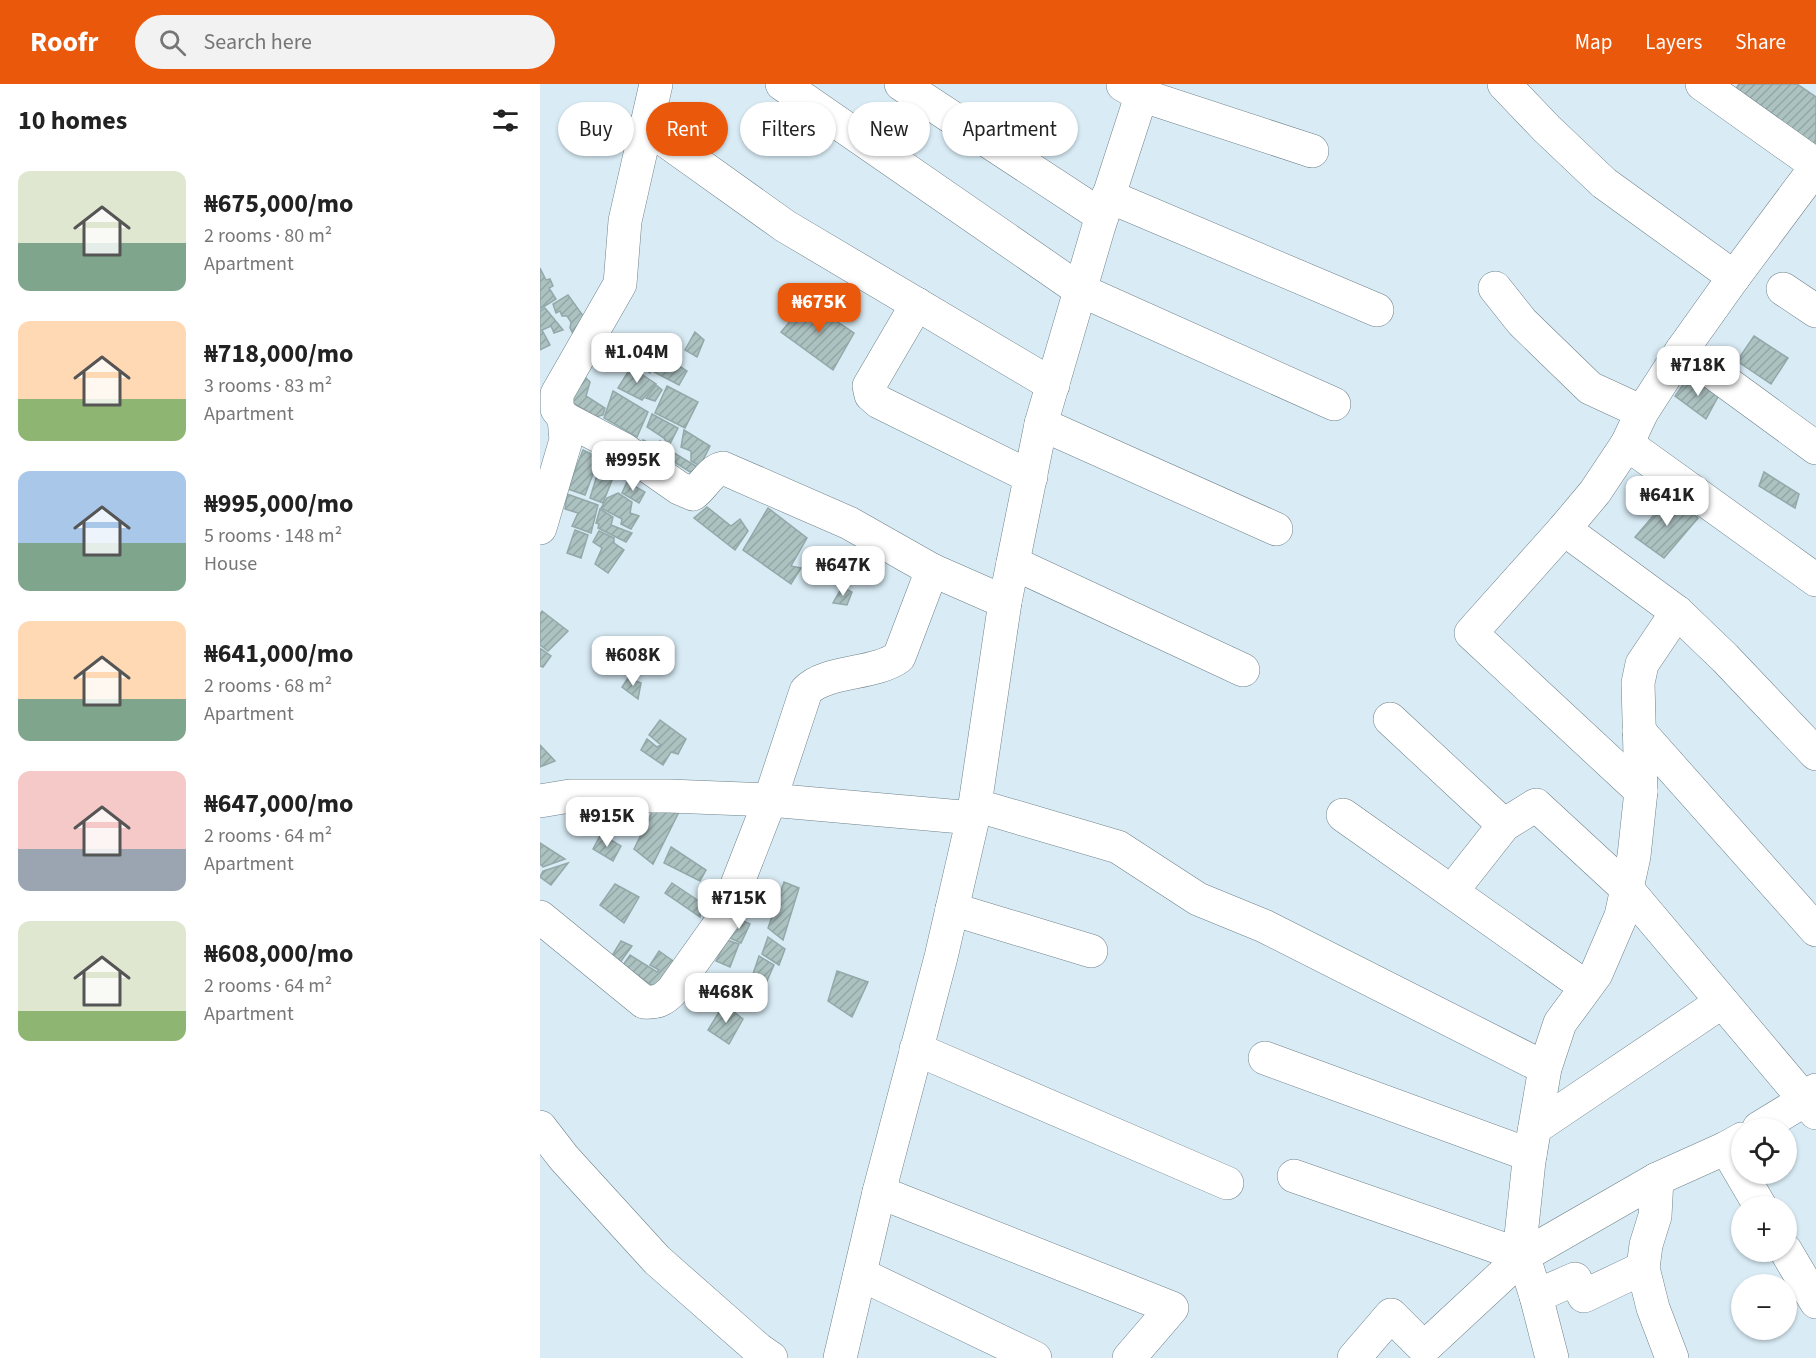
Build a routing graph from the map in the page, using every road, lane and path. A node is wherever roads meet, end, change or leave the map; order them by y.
1 (656, 84) edge
2 (782, 84) edge
3 (901, 84) edge
4 (1504, 84) edge
5 (1702, 84) edge
6 (1136, 88) edge
7 (645, 126) junction
8 (1312, 151) dead end
9 (1816, 166) edge
10 (1105, 206) junction
11 (1734, 277) junction
12 (1495, 288) dead end
13 (1783, 289) dead end
14 (1080, 290) junction
15 (917, 304) junction
16 (1377, 310) dead end
17 (1816, 311) edge
18 (1682, 350) junction
19 (1053, 386) junction
20 (1334, 404) dead end
21 (1642, 412) junction
22 (564, 418) junction
23 (1041, 424) junction
24 (1627, 444) junction
25 (1816, 448) edge
26 (1031, 477) junction
27 (540, 528) edge
28 (1276, 529) dead end
29 (1564, 529) junction
30 (1013, 563) junction
31 (932, 570) junction
32 (1816, 580) edge
33 (1005, 602) junction
34 (1677, 612) junction
35 (1243, 670) dead end
36 (1390, 719) dead end
37 (1639, 731) junction
38 (1816, 754) edge
39 (1641, 791) junction
40 (770, 800) junction
41 (540, 801) edge
42 (974, 812) junction
43 (1344, 815) dead end
44 (1504, 825) junction
45 (1627, 889) junction
46 (1452, 891) junction
47 (952, 909) junction
48 (540, 917) edge
49 (1816, 930) edge
50 (1091, 951) dead end
51 (1586, 987) junction
52 (1722, 1002) junction
53 (916, 1049) junction
54 (1265, 1058) dead end
55 (1545, 1068) junction
56 (1812, 1101) edge
57 (1779, 1118) edge
58 (540, 1127) edge
59 (1532, 1142) junction
60 (1731, 1144) edge
61 (1294, 1176) dead end
62 (1657, 1179) junction
63 (1227, 1184) dead end
64 (879, 1192) junction
65 (1522, 1256) junction
66 (1792, 1262) edge
67 (1643, 1268) junction
68 (860, 1274) junction
69 (1536, 1296) junction
70 (1816, 1302) edge
71 (1428, 1353) edge
72 (771, 1358) edge
73 (840, 1358) edge
74 (1035, 1358) edge
75 (1129, 1358) edge
76 (1353, 1358) edge
77 (1552, 1358) edge
78 (1672, 1358) edge

1 - 7 street
2 - 14 street
3 - 10 street
4 - 11 street
5 - 9 street
6 - 8 street
6 - 10 street
7 - 15 street
7 - 22 street
9 - 11 street
10 - 14 street
10 - 16 street
11 - 18 street
12 - 21 street
13 - 17 street
14 - 19 street
14 - 20 street
15 - 19 street
15 - 26 street
18 - 21 street
18 - 25 street
19 - 23 street
21 - 24 street
22 - 27 street
22 - 31 street
23 - 26 street
23 - 28 street
24 - 29 street
24 - 32 street
26 - 30 street
29 - 34 street
29 - 39 street
30 - 33 street
30 - 35 street
31 - 33 street
31 - 40 street
33 - 42 street
34 - 37 street
34 - 38 street
36 - 44 street
37 - 39 street
37 - 49 street
39 - 45 street
40 - 41 street
40 - 42 street
40 - 48 street
42 - 47 street
42 - 55 street
43 - 46 street
44 - 45 street
44 - 46 street
45 - 51 street
45 - 52 street
46 - 51 street
47 - 50 street
47 - 53 street
51 - 55 street
52 - 56 street
52 - 59 street
53 - 63 street
53 - 64 street
54 - 59 street
55 - 59 street
56 - 57 street
58 - 72 street
59 - 65 street
60 - 62 street
61 - 65 street
62 - 65 street
62 - 67 street
64 - 68 street
64 - 75 street
65 - 69 street
65 - 71 street
66 - 70 street
67 - 69 street
67 - 78 street
68 - 73 street
68 - 74 street
69 - 77 street
71 - 76 street

